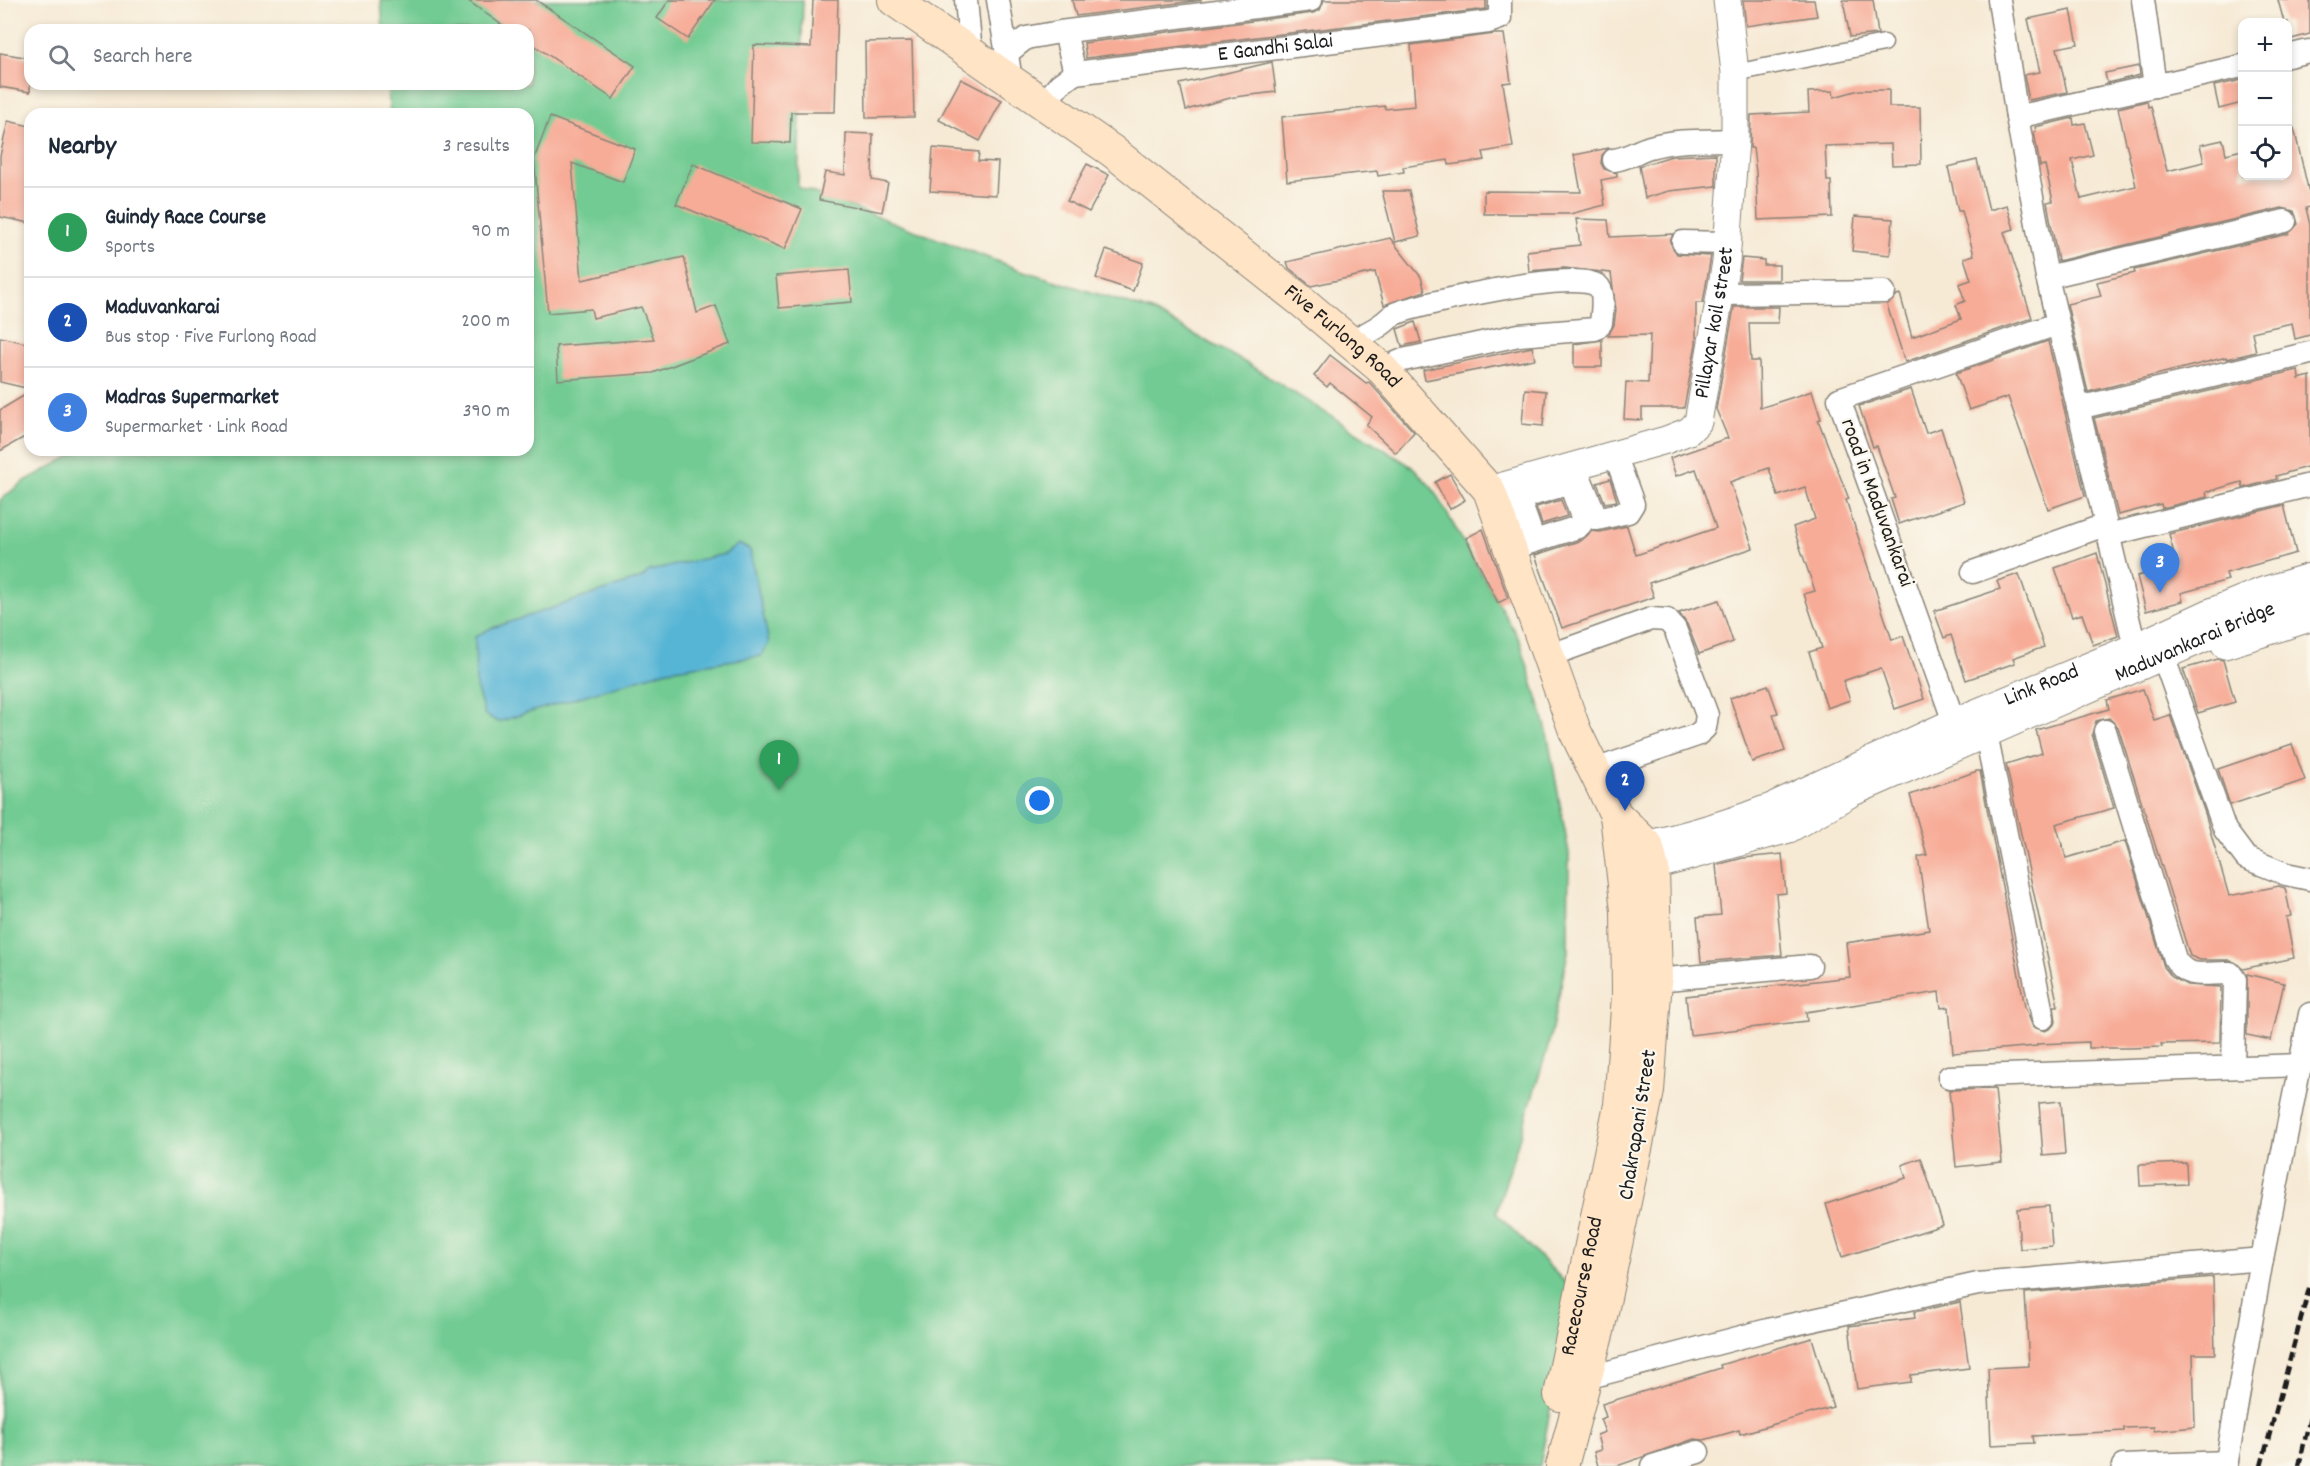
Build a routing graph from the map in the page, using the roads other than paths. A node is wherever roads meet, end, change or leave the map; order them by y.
1 (894, 0) edge
2 (966, 0) edge
3 (998, 0) edge
4 (1311, 0) edge
5 (1500, 0) edge
6 (1727, 0) edge
7 (1999, 0) edge
8 (2143, 0) edge
9 (1065, 32) junction
10 (1884, 42) dead end
11 (2309, 51) edge
12 (971, 52) junction
13 (2292, 55) edge
14 (1009, 67) junction
15 (2238, 67) edge
16 (1735, 73) junction
17 (1075, 74) junction
18 (2155, 86) junction
19 (1045, 102) junction
20 (2017, 117) junction
21 (1736, 140) junction
22 (1614, 160) dead end
23 (2285, 221) dead end
24 (1683, 242) dead end
25 (1726, 243) junction
26 (2047, 277) junction
27 (1884, 292) dead end
28 (1720, 294) junction
29 (2057, 324) junction
30 (1350, 342) junction
31 (2310, 353) edge
32 (1382, 369) junction
33 (2078, 408) junction
34 (1615, 454) junction
35 (1570, 472) junction
36 (2310, 485) edge
37 (1501, 498) junction
38 (2107, 530) junction
39 (1522, 545) junction
40 (1973, 572) dead end
41 (2310, 577) edge
42 (2310, 597) edge
43 (2310, 618) edge
44 (2134, 647) junction
45 (1548, 656) junction
46 (2167, 667) junction
47 (1954, 722) junction
48 (2105, 731) dead end
49 (1988, 744) junction
50 (1592, 771) junction
51 (1851, 793) junction
52 (1777, 804) junction
53 (1789, 829) junction
54 (1635, 859) junction
55 (2310, 879) edge
56 (1810, 966) dead end
57 (1656, 980) junction
58 (2310, 1014) edge
59 (2043, 1018) dead end
60 (2302, 1065) junction
61 (2233, 1066) junction
62 (1949, 1077) dead end
63 (2262, 1259) junction
64 (1575, 1379) junction
65 (1698, 1452) dead end
66 (2227, 1464) edge
67 (1540, 1466) edge
68 (1562, 1466) edge
69 (1653, 1466) edge
70 (2123, 1466) edge

1 - 12 main road, Five Furlong Road
2 - 12 street
3 - 14 street
4 - 9 street
5 - 17 street, E Gandhi Salai
6 - 16 street, Pillayar koil street
7 - 20 street
8 - 18 street
9 - 14 street
9 - 17 street
10 - 16 street
11 - 13 street
12 - 14 main road, Five Furlong Road
14 - 19 main road, Five Furlong Road
15 - 18 street
16 - 21 street, Pillayar koil street
17 - 19 street
18 - 20 street
19 - 30 main road, Five Furlong Road
20 - 26 street
21 - 22 street
21 - 25 street, Pillayar koil street
23 - 26 street
24 - 25 street
25 - 28 street, Pillayar koil street
26 - 29 street
27 - 28 street
28 - 34 street, Pillayar koil street
29 - 33 street
29 - 47 street, road in Maduvankarai
30 - 32 main road, Five Furlong Road
30 - 32 street
31 - 33 street
32 - 37 main road, Five Furlong Road
33 - 38 street
34 - 35 street, Pillayar koil street
34 - 35 street
35 - 37 street, Pillayar koil street
35 - 39 street
36 - 38 street
37 - 39 main road, Five Furlong Road
38 - 40 street
38 - 44 street
39 - 45 main road, Five Furlong Road
41 - 44 street, Link Road
42 - 51 street, Maduvankarai Bridge
43 - 46 street, Link Road
44 - 47 street, Link Road
45 - 50 main road, Five Furlong Road
45 - 50 street
46 - 49 street, Link Road
46 - 55 street
47 - 52 street, Link Road
48 - 61 street
49 - 53 street, Link Road
49 - 59 street
50 - 54 main road, Five Furlong Road
51 - 52 street
51 - 53 street
52 - 54 street
53 - 54 street
54 - 57 main road, Chakrapani Street
54 - 64 main road, Racecourse Road
56 - 57 street
57 - 64 main road, Chakrapani Street
58 - 60 street
60 - 61 street
60 - 63 street
61 - 62 street
63 - 64 street
63 - 66 street
64 - 67 main road, Racecourse Road
64 - 68 main road, Racecourse Road
65 - 69 street
66 - 70 street

